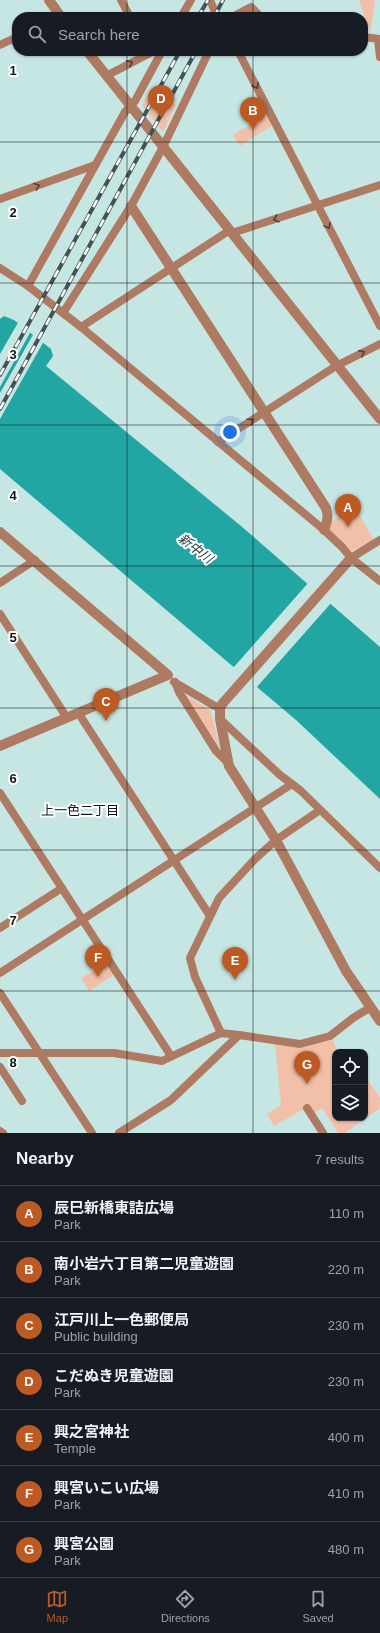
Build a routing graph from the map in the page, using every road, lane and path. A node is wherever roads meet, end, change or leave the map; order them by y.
1 (48, 0) edge
2 (121, 0) edge
3 (191, 0) edge
4 (210, 0) edge
5 (56, 12) edge
6 (127, 12) edge
7 (184, 12) edge
8 (215, 12) edge
9 (242, 12) edge
10 (256, 12) edge
11 (368, 38) edge
12 (12, 39) edge
13 (379, 39) edge
14 (0, 45) edge
15 (91, 56) edge
16 (143, 56) edge
17 (159, 56) edge
18 (207, 56) edge
19 (241, 56) edge
20 (380, 56) edge
21 (106, 76) junction
22 (130, 107) junction
23 (163, 146) junction
24 (95, 165) junction
25 (380, 185) edge
26 (0, 199) edge
27 (317, 205) junction
28 (131, 206) junction
29 (231, 232) junction
30 (0, 268) edge
31 (172, 269) junction
32 (28, 286) junction
33 (63, 314) junction
34 (380, 326) edge
35 (80, 327) junction
36 (380, 344) edge
37 (336, 366) junction
38 (263, 412) junction
39 (380, 419) edge
40 (218, 442) junction
41 (324, 530) junction
42 (0, 532) edge
43 (380, 540) edge
44 (351, 558) junction
45 (35, 560) junction
46 (380, 581) edge
47 (0, 583) edge
48 (0, 614) edge
49 (172, 679) junction
50 (220, 708) junction
51 (78, 714) junction
52 (67, 718) junction
53 (220, 720) junction
54 (0, 746) edge
55 (227, 762) junction
56 (292, 784) junction
57 (0, 793) edge
58 (256, 808) junction
59 (320, 810) junction
60 (276, 840) junction
61 (174, 860) junction
62 (380, 868) edge
63 (62, 888) junction
64 (210, 916) junction
65 (82, 920) junction
66 (0, 928) edge
67 (0, 974) edge
68 (0, 993) edge
69 (371, 1007) junction
70 (380, 1021) edge
71 (221, 1033) junction
72 (239, 1036) junction
73 (0, 1053) edge
74 (40, 1054) junction
75 (171, 1056) junction
76 (0, 1067) edge
77 (22, 1101) dead end
78 (307, 1108) dead end
79 (0, 1131) edge
80 (3, 1133) edge
81 (92, 1133) edge
82 (119, 1133) edge
83 (323, 1133) edge

1 - 5 street
2 - 6 street
3 - 7 street
4 - 8 street
9 - 10 street
11 - 13 street
12 - 14 street
13 - 20 street
15 - 21 street
21 -> 16 street
17 - 22 street
18 - 23 street
19 -> 27 street
21 - 22 street
22 - 23 street
22 - 24 street
23 - 28 street
23 - 29 street
26 -> 24 street
24 - 32 street
25 - 27 street
27 -> 29 street
27 -> 34 street
28 - 31 street
28 - 33 street
29 - 31 street
29 - 37 street
30 - 32 street
31 - 35 street
31 - 38 street
32 - 33 street
33 - 35 street
35 - 40 street
37 -> 36 street
37 - 38 street
37 - 39 street
40 -> 38 street
38 - 41 street
40 - 41 street
41 - 44 street
42 - 45 street
43 - 44 street
44 - 46 street
44 - 50 street
45 - 47 street
45 - 49 street
48 - 52 street
49 - 50 street
49 - 51 street
49 - 55 street
50 - 53 street
51 - 52 street
51 - 61 street
52 - 54 street
53 - 55 street
53 - 56 street
55 - 58 street
56 - 58 street
56 - 59 street
57 - 63 street
58 - 60 street
58 - 61 street
59 - 60 street
59 - 62 street
60 - 64 street
60 - 69 street
61 - 64 street
61 - 65 street
63 - 65 street
63 - 66 street
64 - 71 street
65 - 67 street
65 - 75 street
68 - 74 street
69 - 70 street
69 - 72 street
71 - 72 street
71 - 75 street
72 - 82 street
73 - 74 street
74 - 75 street
74 - 81 street
76 - 77 street
78 - 83 street
79 - 80 street

